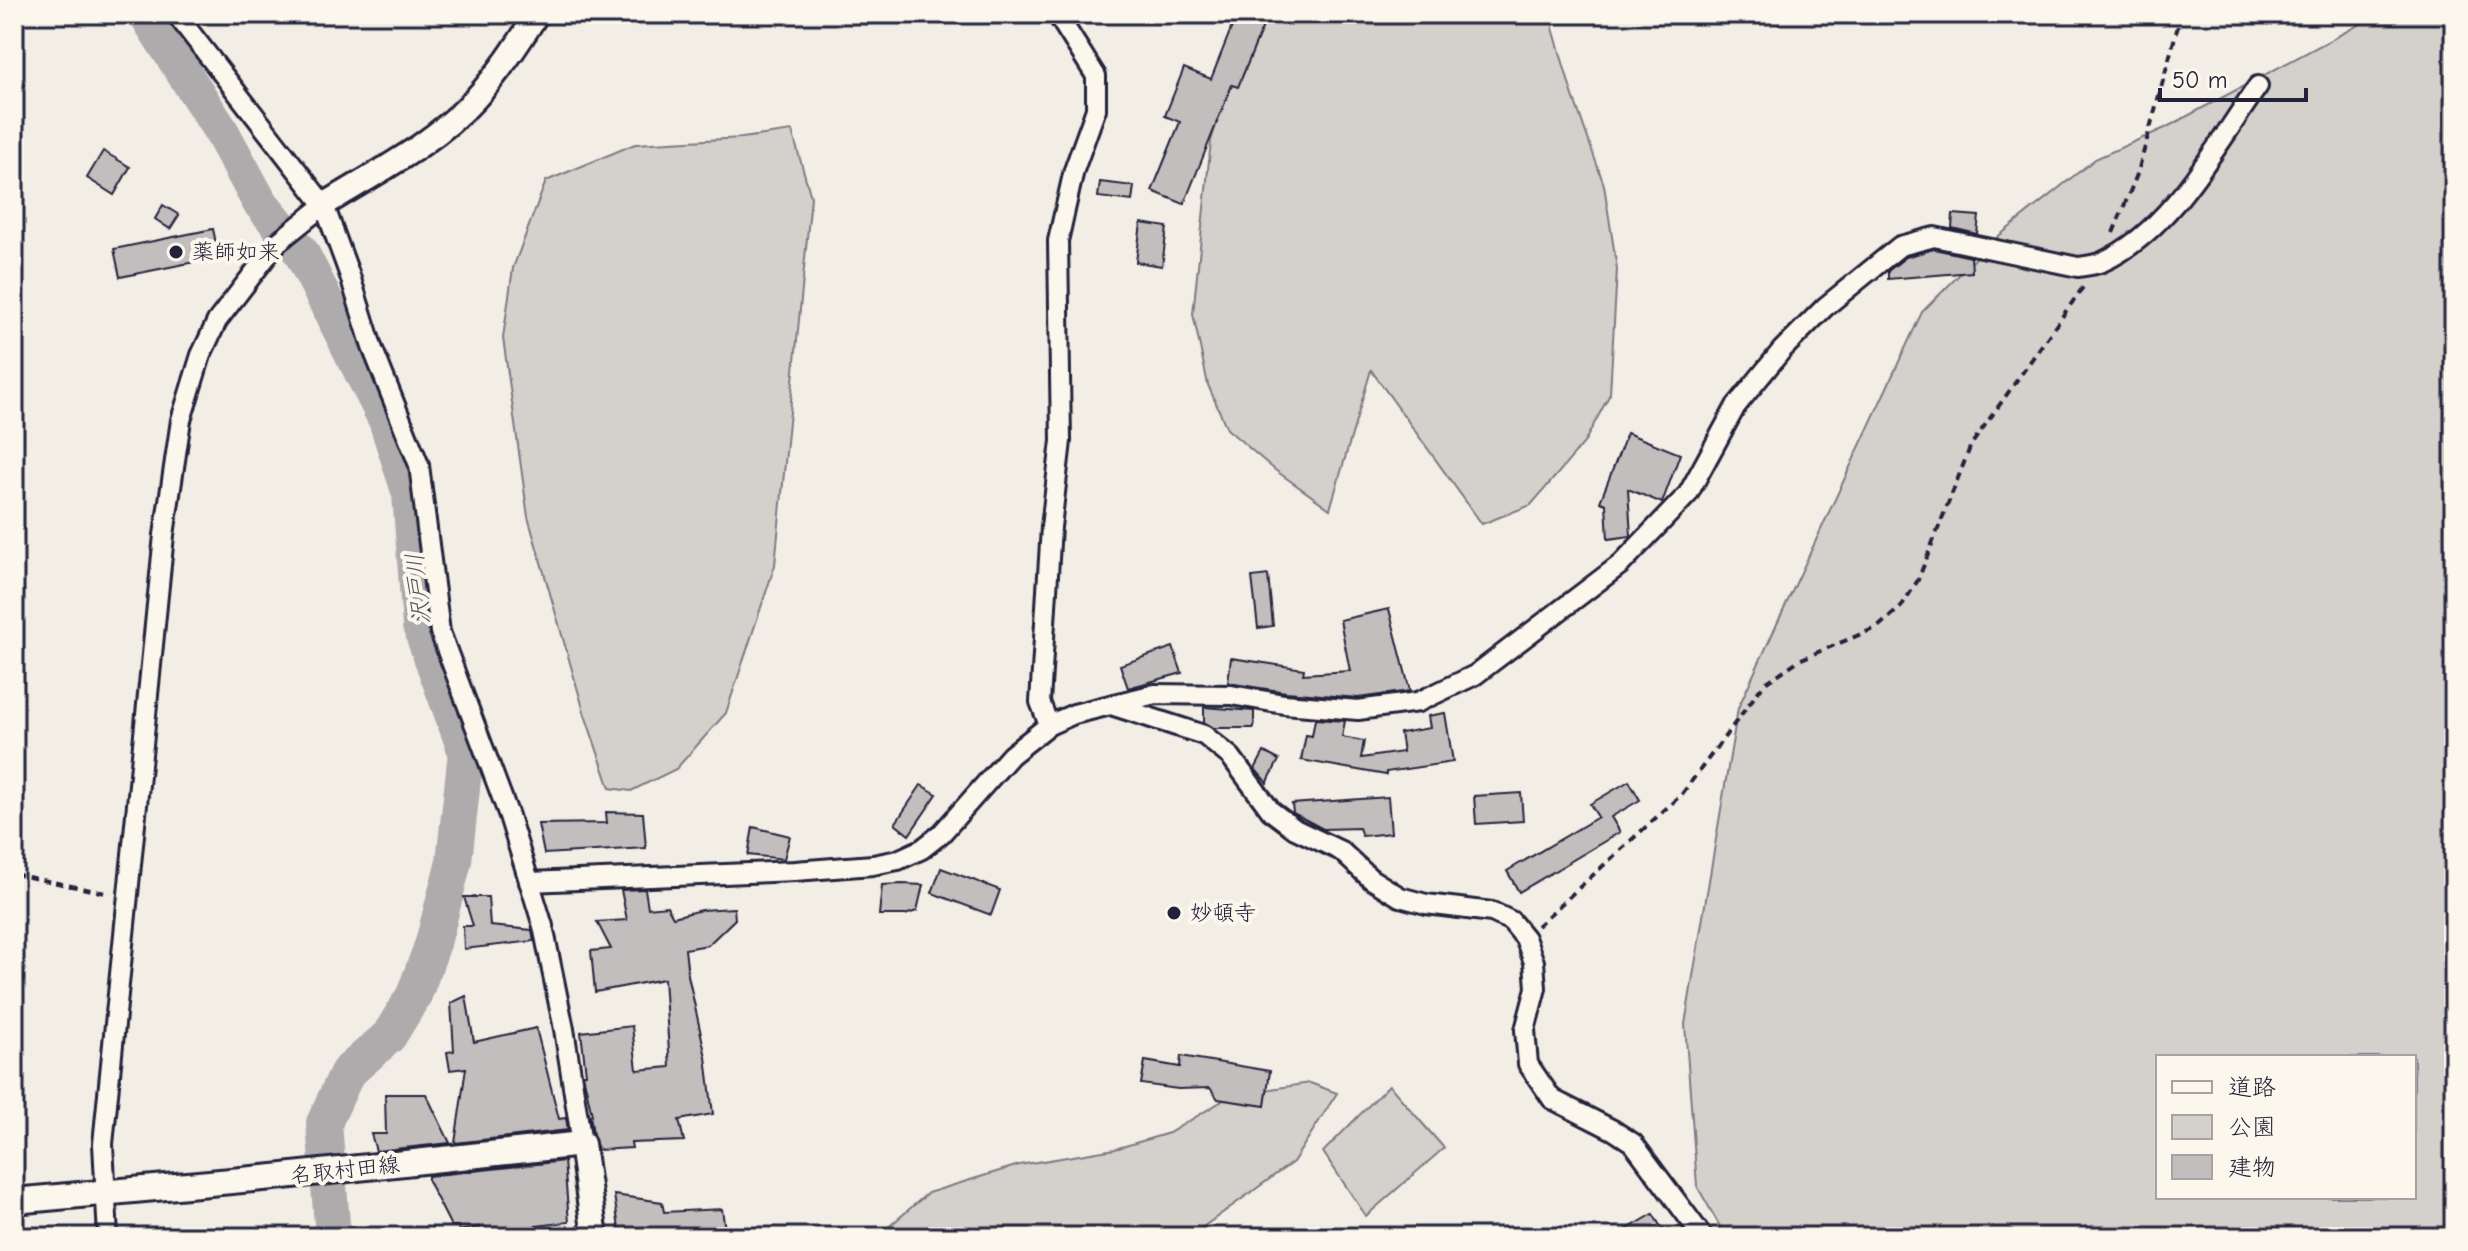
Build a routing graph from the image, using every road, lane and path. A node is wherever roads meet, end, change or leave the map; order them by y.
1 (176, 14) edge
2 (537, 14) edge
3 (1061, 14) edge
4 (2178, 26) dead end
5 (2258, 86) dead end
6 (316, 211) junction
7 (2101, 263) junction
8 (1108, 704) junction
9 (1049, 725) junction
10 (14, 874) edge
11 (529, 882) junction
12 (127, 896) junction
13 (1525, 938) junction
14 (582, 1144) junction
15 (105, 1192) junction
16 (14, 1201) edge
17 (108, 1237) edge
18 (595, 1237) edge
19 (1703, 1237) edge

1 - 6 street
2 - 6 street
3 - 9 street
4 - 7 path
5 - 7 street
6 - 11 street
6 - 12 street
7 - 8 street
7 - 13 path
8 - 9 street
8 - 13 street
9 - 11 street
10 - 12 path
11 - 14 street
12 - 15 street
13 - 19 street
14 - 15 main road, 名取村田線
14 - 18 main road
15 - 16 main road, 名取村田線
15 - 17 street

